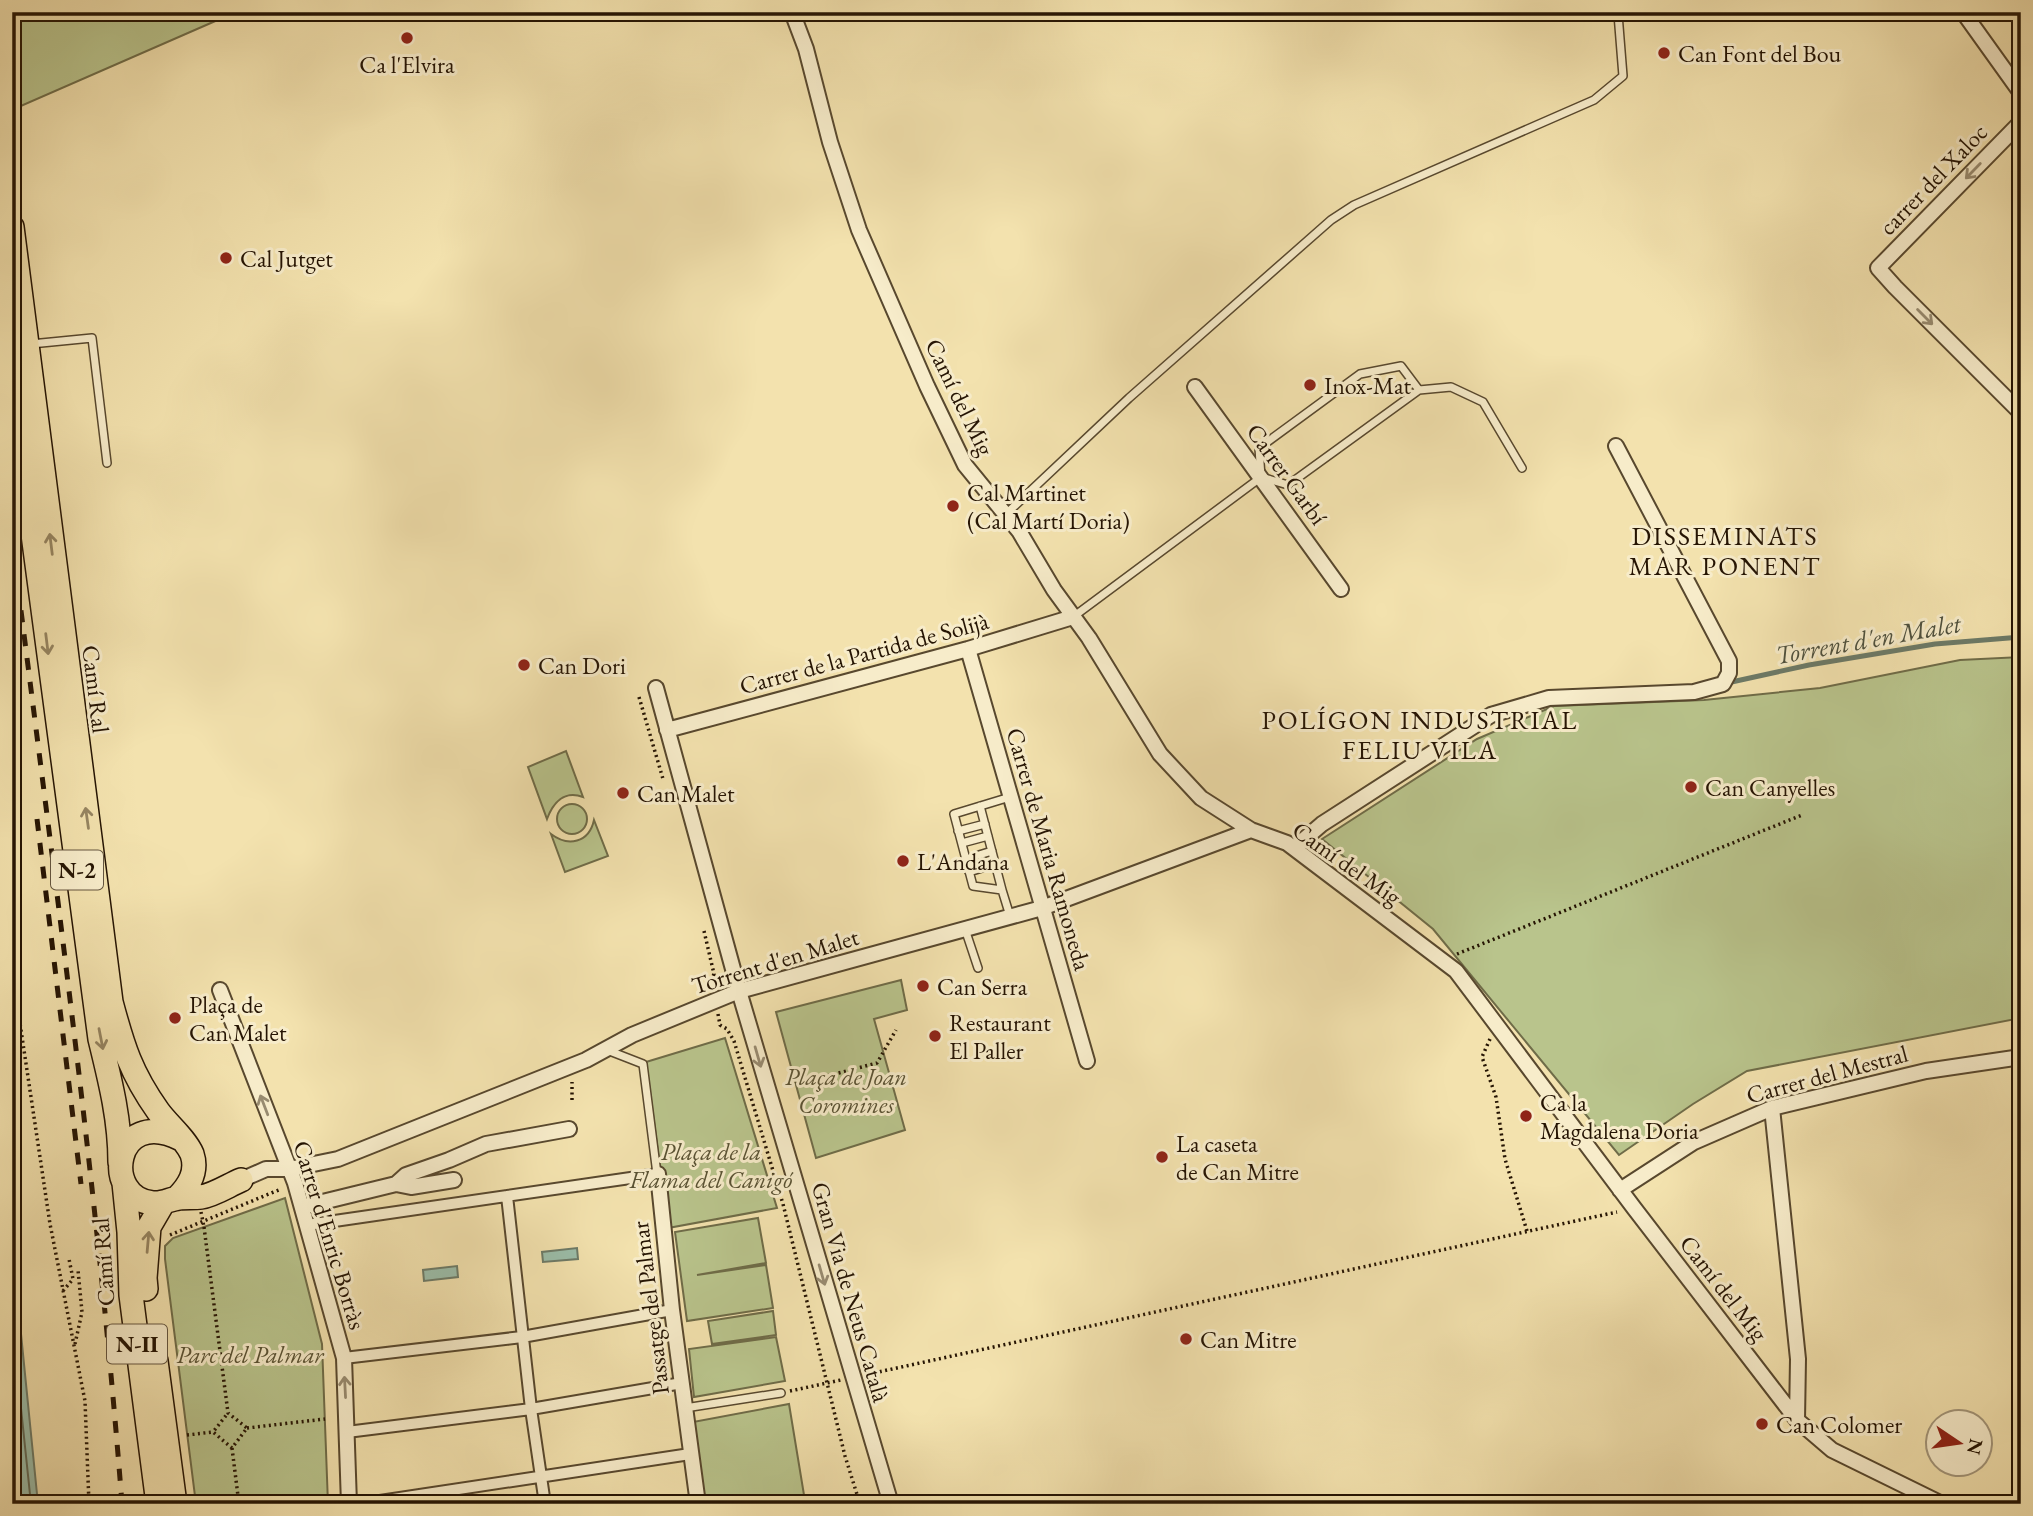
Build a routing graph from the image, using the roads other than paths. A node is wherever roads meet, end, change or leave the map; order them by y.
1 (792, 12) edge
2 (1963, 12) edge
3 (1618, 14) dead end
4 (2021, 93) edge
5 (2021, 122) edge
6 (12, 227) edge
7 (27, 344) junction
8 (12, 376) edge
9 (1195, 387) dead end
10 (1419, 390) junction
11 (2021, 413) edge
12 (1616, 446) dead end
13 (107, 463) dead end
14 (1522, 468) dead end
15 (1261, 478) junction
16 (1006, 515) junction
17 (1341, 589) dead end
18 (1073, 617) junction
19 (968, 649) junction
20 (656, 688) dead end
21 (667, 730) junction
22 (1010, 797) junction
23 (980, 806) junction
24 (985, 824) junction
25 (1251, 830) junction
26 (958, 831) junction
27 (988, 836) junction
28 (961, 844) junction
29 (1294, 848) junction
30 (992, 851) junction
31 (966, 859) junction
32 (995, 864) junction
33 (969, 872) junction
34 (1002, 890) junction
35 (1042, 908) junction
36 (1010, 916) junction
37 (965, 929) junction
38 (978, 968) dead end
39 (220, 990) dead end
40 (739, 991) junction
41 (605, 1049) junction
42 (2021, 1057) edge
43 (1087, 1061) dead end
44 (1772, 1108) junction
45 (569, 1129) dead end
46 (181, 1139) junction
47 (193, 1164) junction
48 (289, 1169) junction
49 (122, 1173) junction
50 (657, 1174) junction
51 (242, 1180) junction
52 (454, 1181) dead end
53 (396, 1184) junction
54 (1620, 1190) junction
55 (507, 1196) junction
56 (170, 1200) junction
57 (302, 1207) junction
58 (307, 1224) junction
59 (672, 1310) junction
60 (523, 1337) junction
61 (344, 1358) junction
62 (682, 1383) junction
63 (781, 1393) road end
64 (685, 1408) junction
65 (531, 1409) junction
66 (1797, 1420) junction
67 (347, 1432) junction
68 (690, 1454) junction
69 (541, 1477) junction
70 (158, 1504) edge
71 (174, 1504) edge
72 (349, 1504) edge
73 (359, 1504) edge
74 (545, 1504) edge
75 (698, 1504) edge
76 (891, 1504) edge
77 (1942, 1504) edge

1 - 16 street, Camí del Mig
2 - 4 street
3 - 16 lane
5 -> 11 street, carrer del Xaloc
6 - 7 main road, Camí Ral / N-2
7 - 13 lane
46 -> 7 main road, Camí Ral / N-2
8 -> 49 main road, Camí Ral / N-2
9 - 15 street, Carrer Garbí
10 - 14 lane
10 - 15 lane
10 - 15 lane
12 - 29 street
15 - 17 street, Carrer Garbí
15 - 18 lane
16 - 18 street, Camí del Mig
18 - 19 street, Carrer de la Partida de Solijà
18 - 25 street, Camí del Mig
19 - 21 street, Carrer de la Partida de Solijà
19 - 22 street, Carrer de Maria Ramoneda
20 - 21 street, Gran Via de Neus Català
21 - 40 street, Gran Via de Neus Català
22 - 23 lane
22 - 35 street, Carrer de Maria Ramoneda
23 - 24 lane
23 - 26 lane
24 - 26 lane
24 - 27 lane
25 - 29 street, Camí del Mig
25 - 35 street, Torrent d'en Malet
26 - 28 lane
27 - 28 lane
27 - 30 lane
28 - 31 lane
29 - 54 street, Camí del Mig
30 - 31 lane
30 - 32 lane
31 - 33 lane
32 - 33 lane
32 - 34 lane
33 - 34 lane
34 - 36 lane
35 - 36 street, Torrent d'en Malet
35 - 43 street, Carrer de Maria Ramoneda
36 - 37 street, Torrent d'en Malet
37 - 38 lane
37 - 40 street, Torrent d'en Malet
48 -> 39 street, Carrer d'Enric Borràs
40 - 41 street, Torrent d'en Malet
40 -> 76 street, Gran Via de Neus Català
41 - 48 street, Torrent d'en Malet
41 - 50 lane, Passatge del Palmar
42 - 44 street, Carrer del Mestral
44 - 54 street, Carrer del Mestral
44 - 66 street
45 - 53 street
46 - 47 main road
46 - 49 main road
47 - 51 main road
47 - 56 main road, N-II
48 - 51 street, Torrent d'en Malet
48 - 57 street, Carrer d'Enric Borràs
49 - 56 main road
49 - 70 main road, Camí Ral / N-II
50 - 55 street
50 - 59 street, Passatge del Palmar
51 - 56 main road
52 - 53 street
53 - 57 street
54 - 66 street, Camí del Mig
55 - 58 street
55 - 60 street
71 -> 56 main road, Camí Ral / N-II
57 - 58 street, Carrer d'Enric Borràs
58 - 61 street, Carrer d'Enric Borràs
59 - 60 street
59 - 62 street, Passatge del Palmar
60 - 61 street
60 - 65 street
67 -> 61 street, Carrer d'Enric Borràs
62 - 64 street, Passatge del Palmar
62 - 65 street
63 - 64 lane
64 - 68 street, Passatge del Palmar
65 - 67 street
65 - 69 street
66 - 77 street, Camí del Mig
67 - 72 street, Carrer d'Enric Borràs
68 - 69 street
68 - 75 street, Passatge del Palmar
69 - 73 street
69 - 74 street

